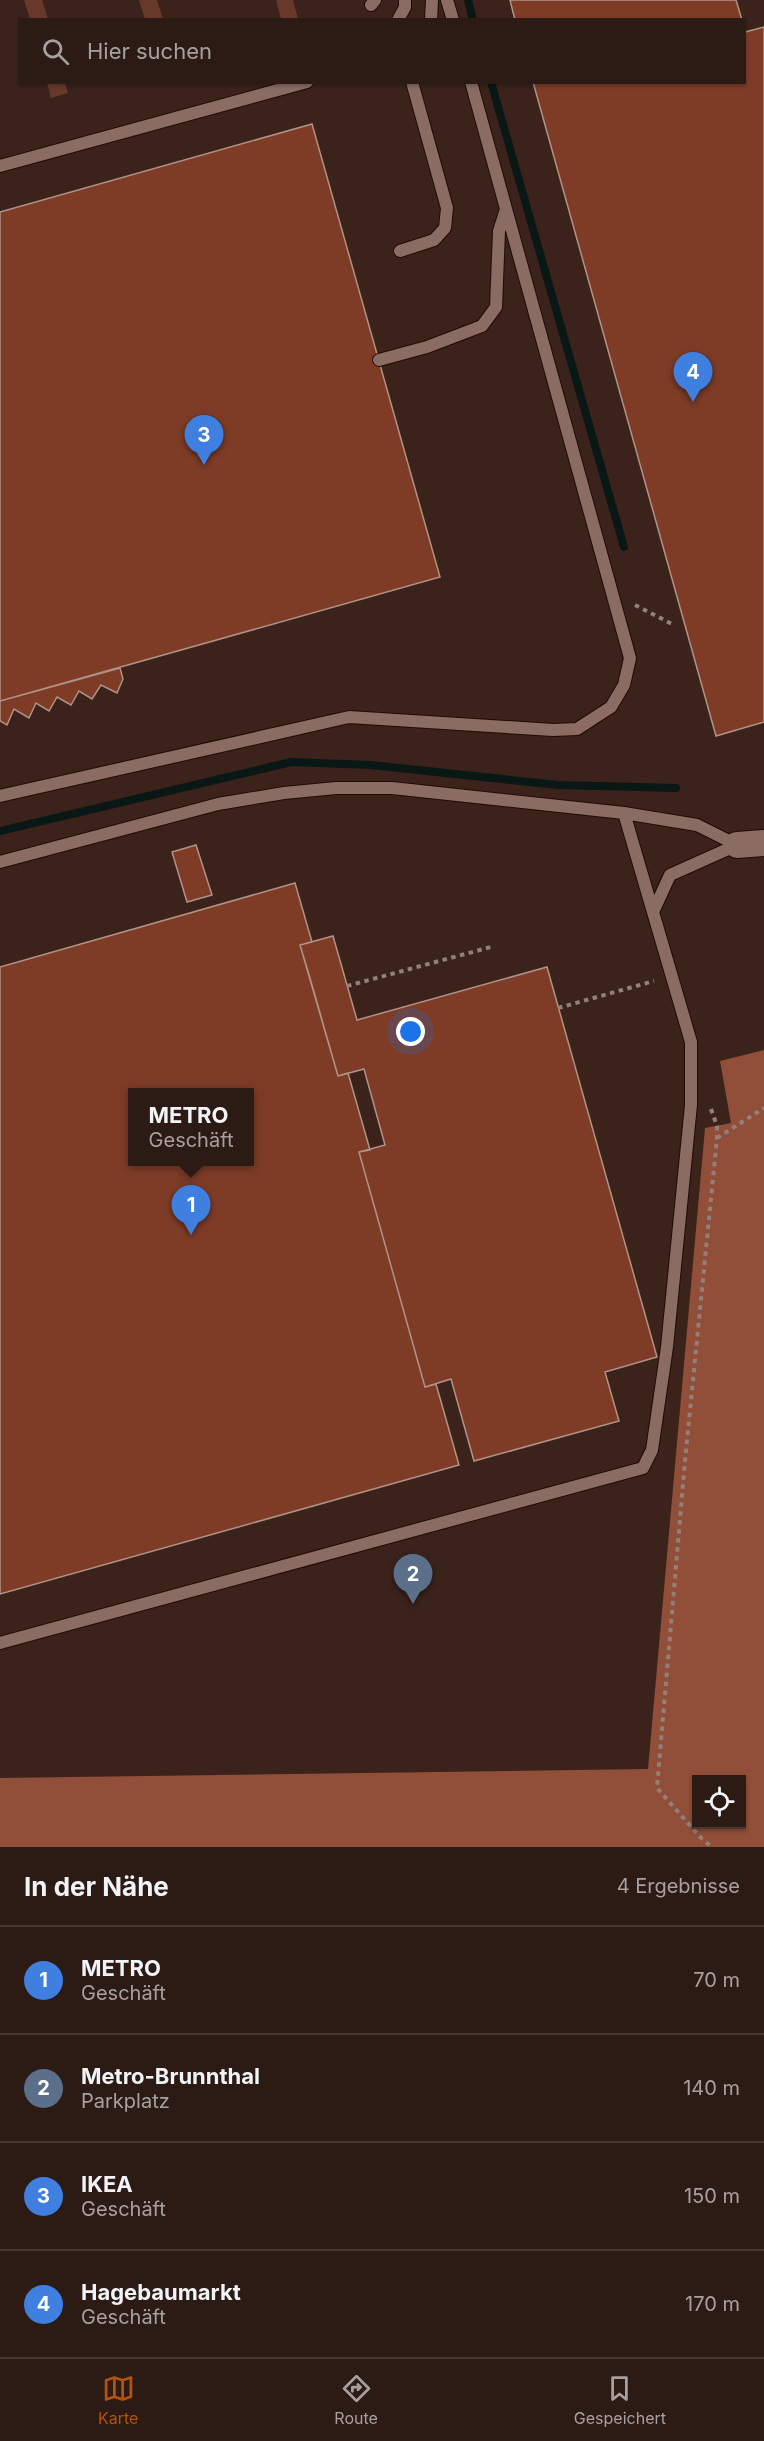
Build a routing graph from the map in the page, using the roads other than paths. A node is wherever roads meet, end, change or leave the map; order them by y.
1 (405, 0) edge
2 (432, 0) edge
3 (447, 0) edge
4 (399, 18) edge
5 (431, 18) edge
6 (452, 18) edge
7 (300, 84) edge
8 (413, 84) edge
9 (472, 84) edge
10 (0, 166) edge
11 (507, 208) junction
12 (400, 251) dead end
13 (379, 360) dead end
14 (0, 796) edge
15 (624, 813) junction
16 (764, 843) edge
17 (737, 845) junction
18 (0, 862) edge
19 (653, 912) junction
20 (0, 1643) edge

1 - 4 lane
2 - 5 lane
3 - 6 lane
7 - 10 lane
8 - 12 lane
9 - 11 lane
11 - 13 lane
11 - 14 lane
15 - 17 lane
15 - 18 lane
15 - 19 lane
16 - 17 street
17 - 19 lane
19 - 20 lane

